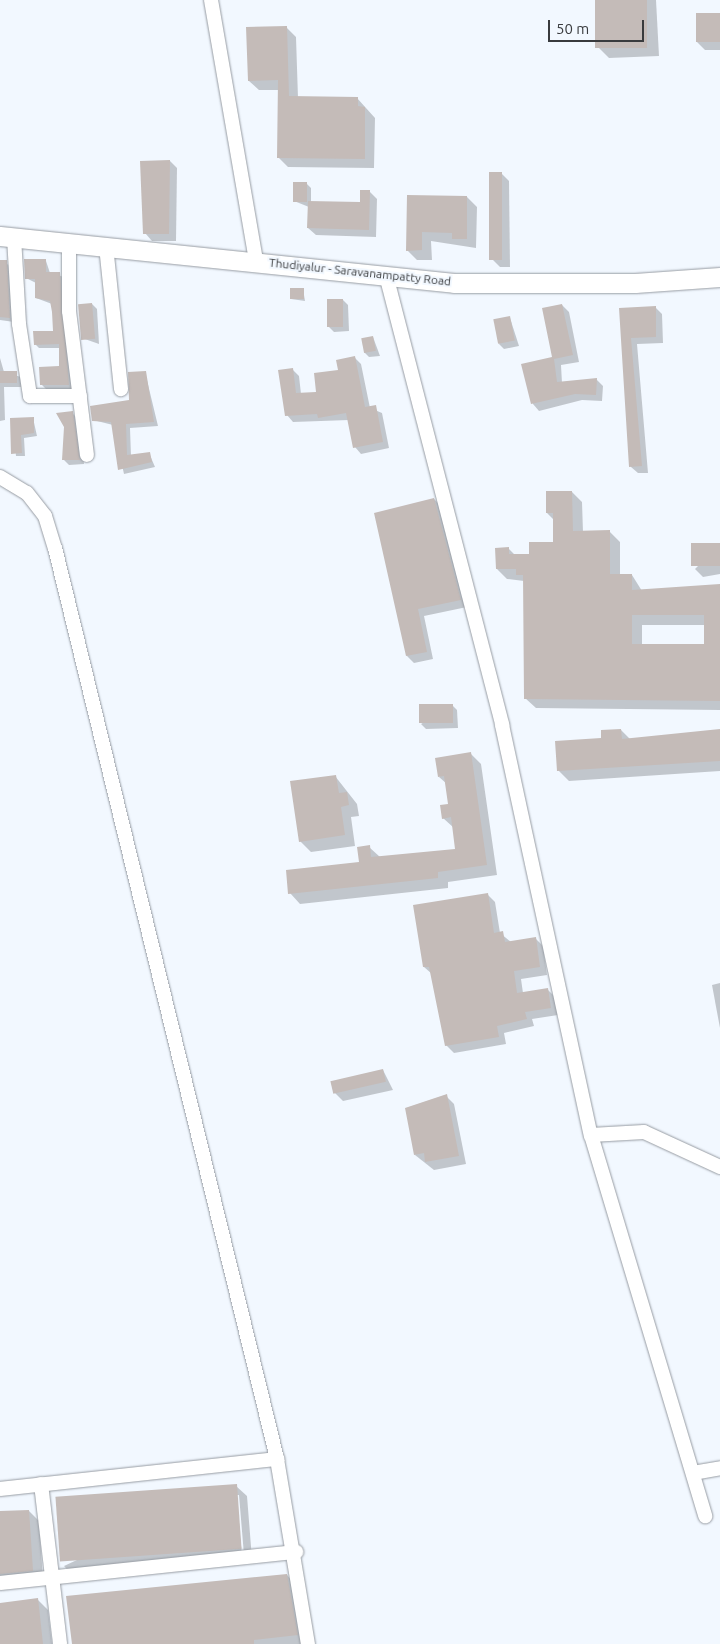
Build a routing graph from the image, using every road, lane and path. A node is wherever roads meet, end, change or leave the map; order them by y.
1 (210, 0) edge
2 (7, 236) edge
3 (69, 242) junction
4 (106, 246) junction
5 (256, 260) junction
6 (386, 275) junction
7 (720, 277) edge
8 (121, 390) dead end
9 (80, 396) junction
10 (87, 455) dead end
11 (0, 477) edge
12 (591, 1135) junction
13 (720, 1167) edge
14 (277, 1460) junction
15 (720, 1468) edge
16 (693, 1473) junction
17 (41, 1484) junction
18 (0, 1489) edge
19 (706, 1516) dead end
20 (296, 1552) junction
21 (52, 1578) junction
22 (0, 1583) edge
23 (60, 1644) edge
24 (308, 1644) edge

1 - 5 street
2 - 3 main road, Thudiyalur - Saravanampatty Road
2 - 9 street
3 - 4 main road, Thudiyalur - Saravanampatty Road
3 - 9 street
4 - 5 main road, Thudiyalur - Saravanampatty Road
4 - 8 street
5 - 6 main road, Thudiyalur - Saravanampatty Road
6 - 7 main road, Thudiyalur - Saravanampatty Road
6 - 12 street
9 - 10 street
11 - 14 street
12 - 13 street
12 - 16 street
14 - 17 street
14 - 20 street
15 - 16 street
16 - 19 street
17 - 18 street
17 - 21 street
20 - 21 street
20 - 24 street
21 - 22 street
21 - 23 street

